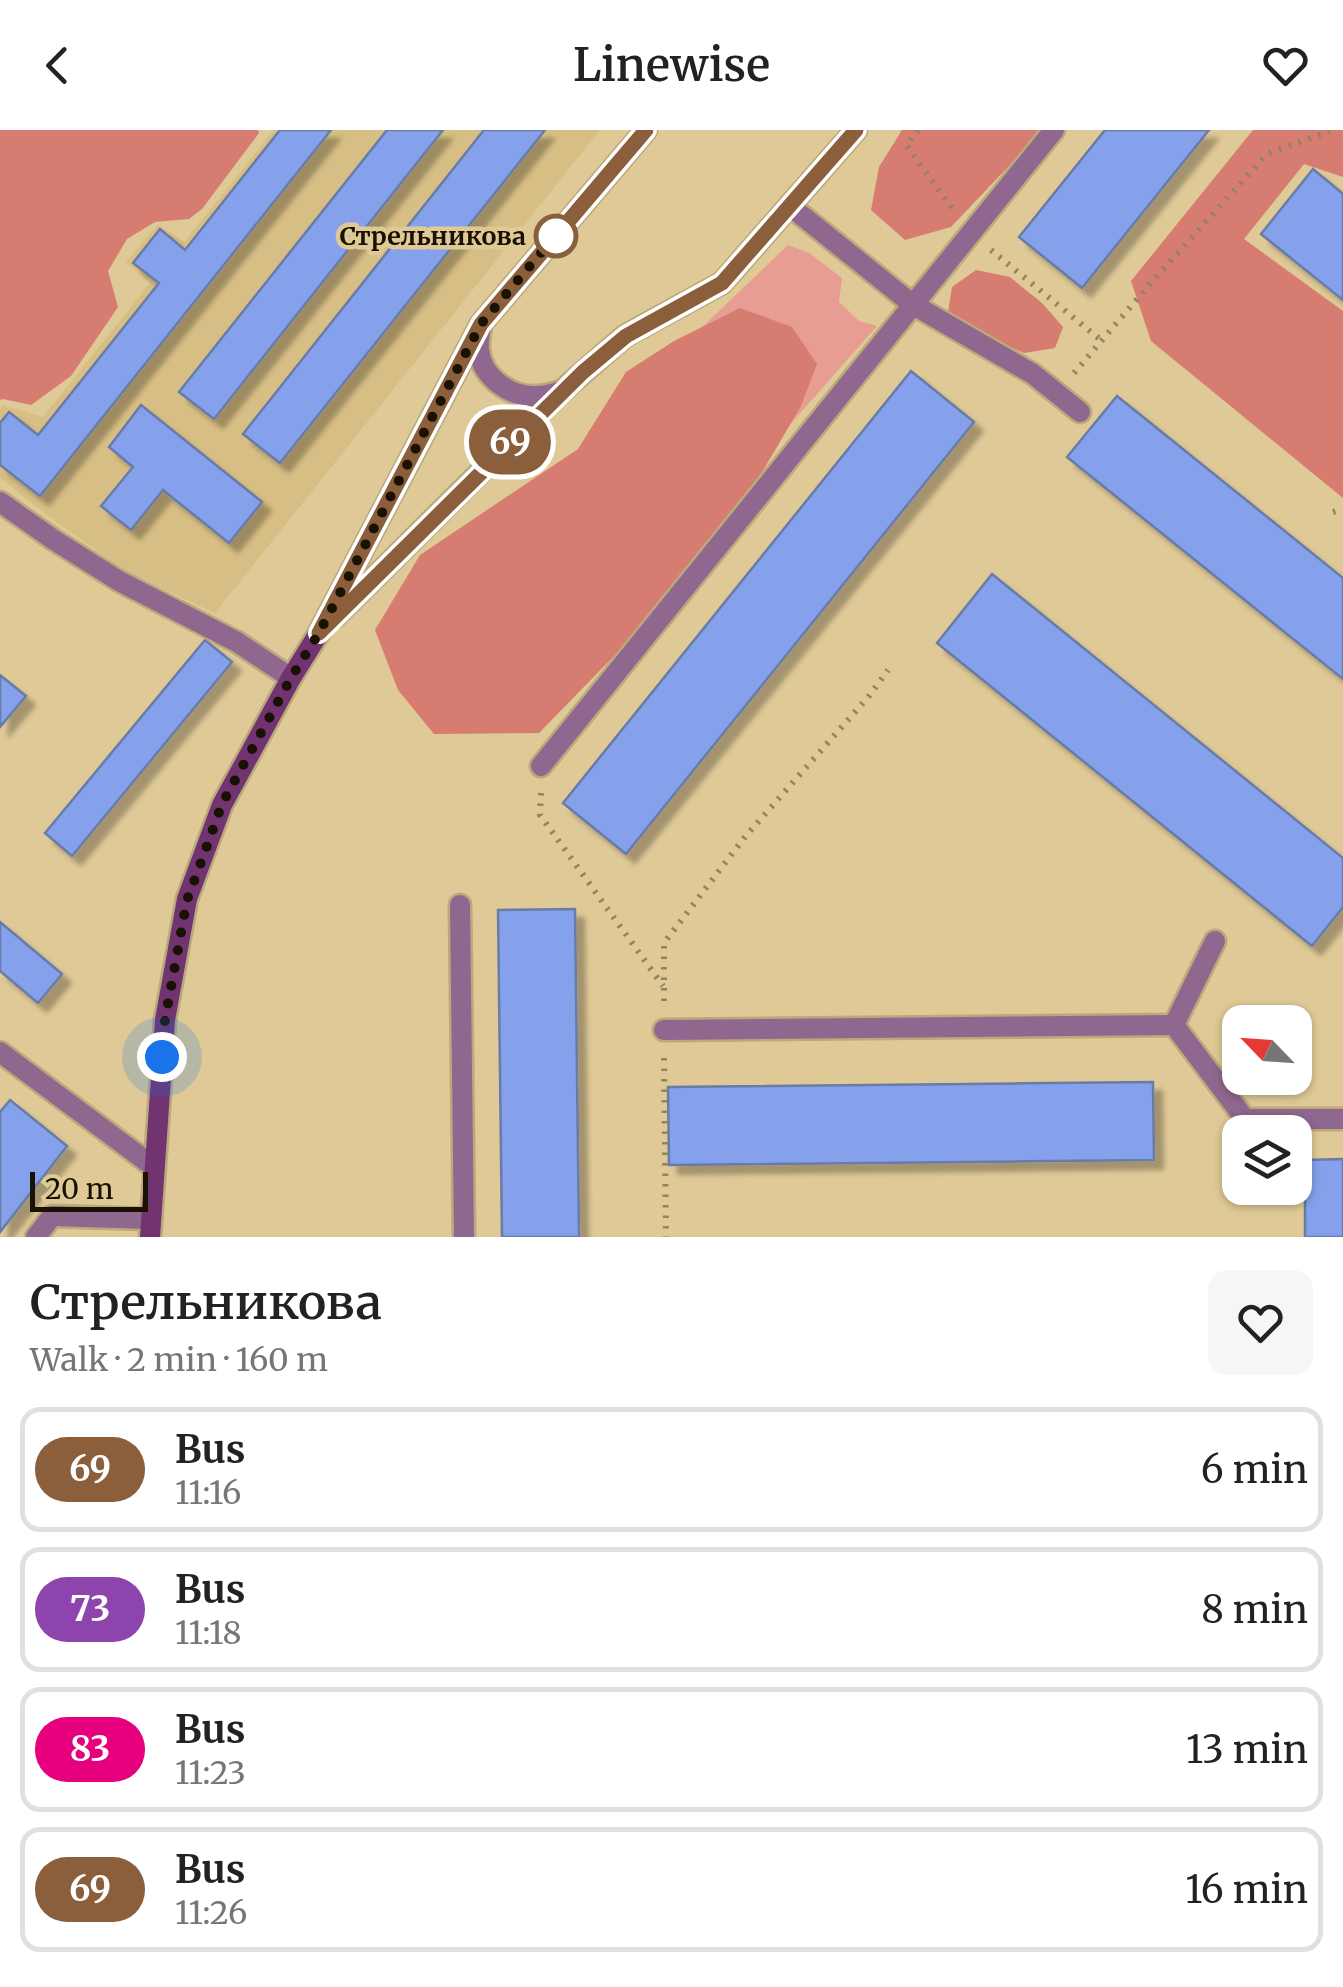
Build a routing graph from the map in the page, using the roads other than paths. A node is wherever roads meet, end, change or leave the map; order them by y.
1 (646, 130) edge
2 (856, 130) edge
3 (1054, 130) edge
4 (790, 206) junction
5 (912, 304) junction
6 (481, 324) junction
7 (562, 391) junction
8 (1080, 412) dead end
9 (0, 502) edge
10 (319, 633) junction
11 (291, 678) junction
12 (541, 766) road end
13 (460, 906) dead end
14 (1216, 941) dead end
15 (1174, 1024) junction
16 (664, 1030) road end
17 (4, 1063) edge
18 (1343, 1118) edge
19 (154, 1167) junction
20 (150, 1228) edge
21 (36, 1237) edge
22 (464, 1237) edge

1 - 6 street
2 - 4 street
3 - 5 lane
4 - 5 lane
4 - 7 street
5 - 8 lane
5 - 12 lane
6 - 7 lane
6 - 10 street
7 - 10 street
9 - 11 lane
10 - 11 street
11 - 19 street
13 - 22 lane
14 - 15 lane
15 - 16 lane
15 - 18 lane
17 - 19 lane
19 - 20 street
20 - 21 lane

